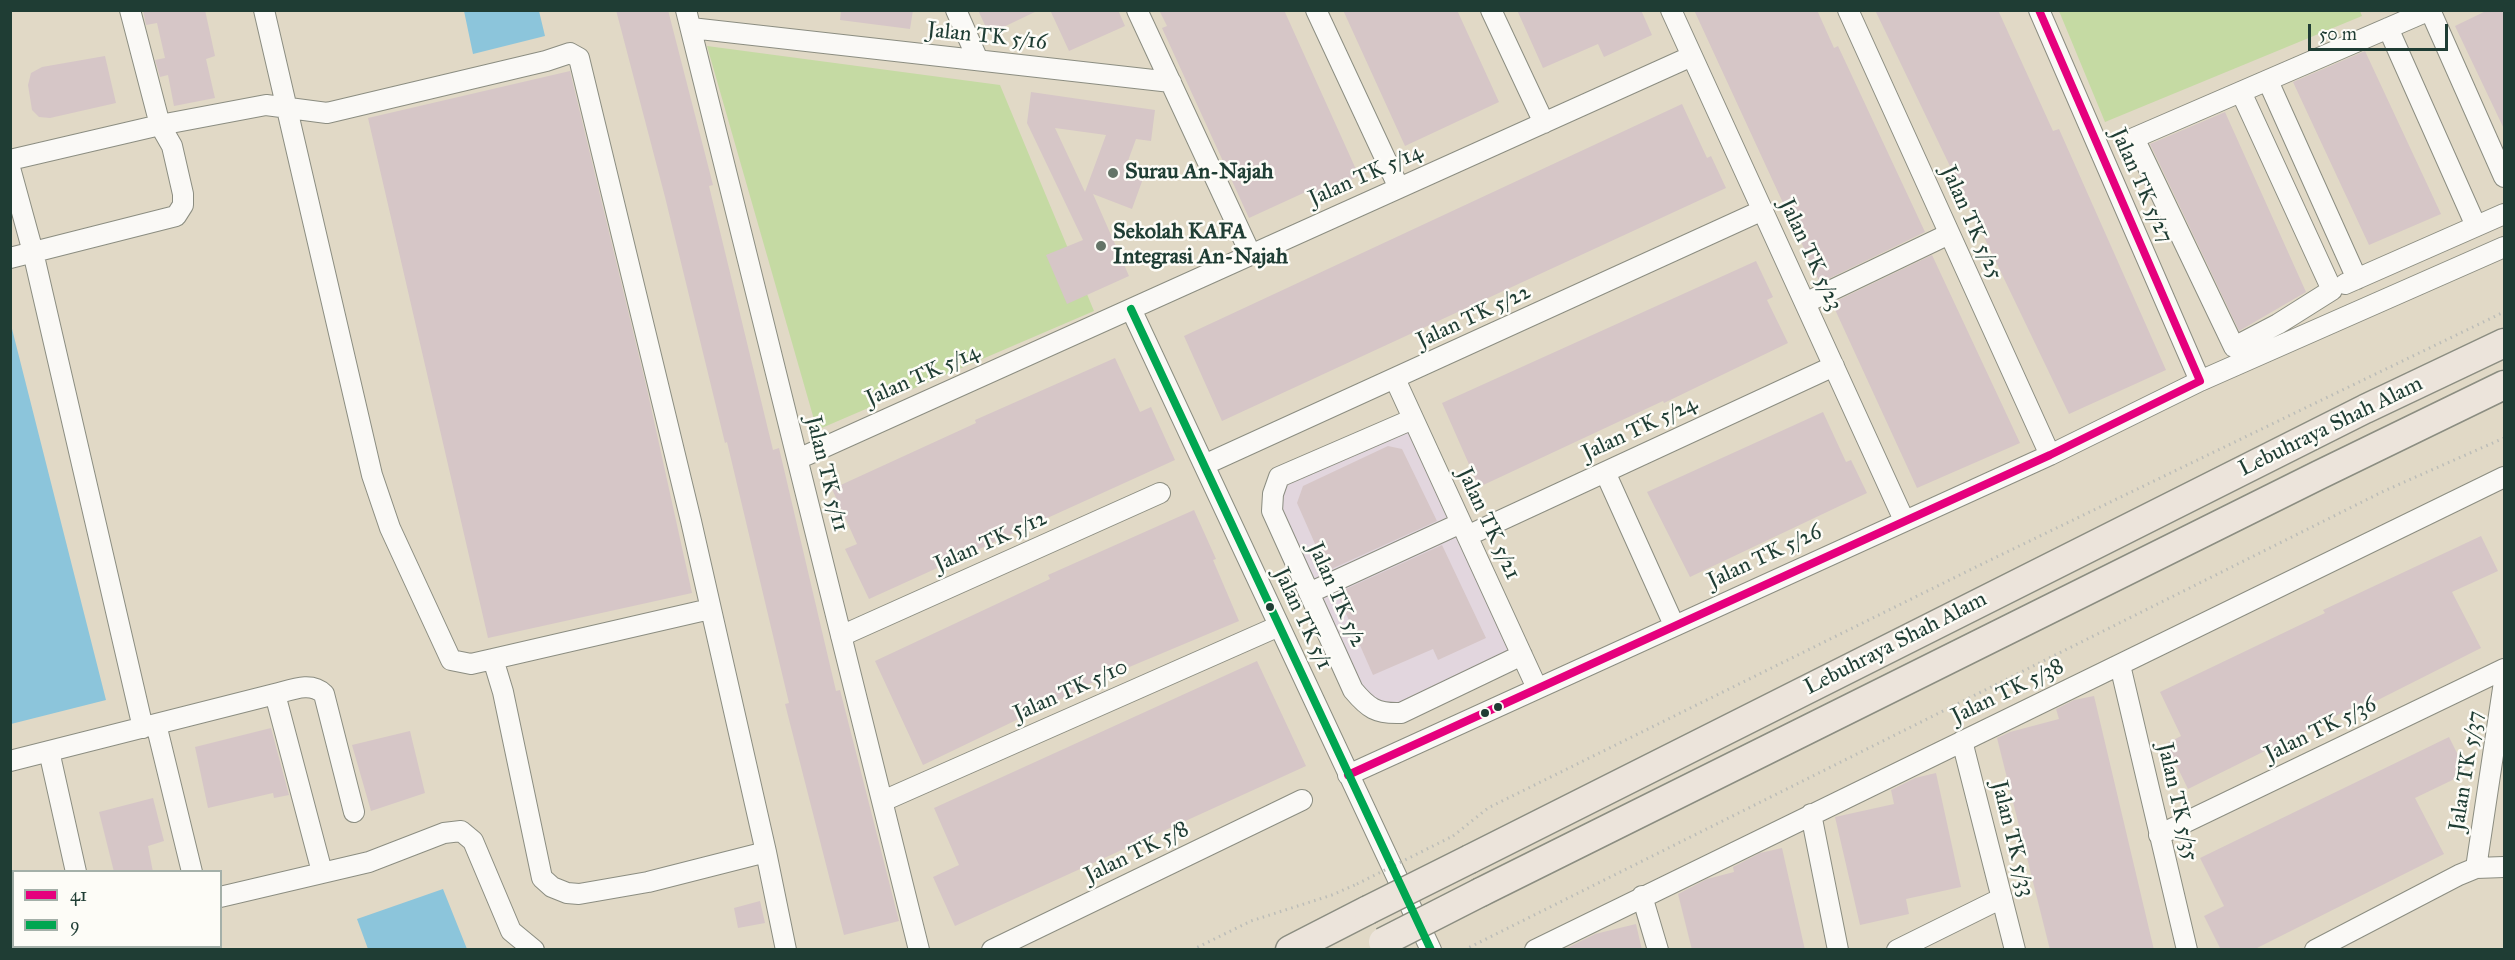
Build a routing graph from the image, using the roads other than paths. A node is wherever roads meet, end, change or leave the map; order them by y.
1 (130, 10) edge
2 (264, 10) edge
3 (956, 10) edge
4 (1137, 10) edge
5 (1316, 10) edge
6 (1491, 10) edge
7 (1671, 10) edge
8 (1848, 10) edge
9 (2038, 10) edge
10 (2430, 10) edge
11 (689, 19) edge
12 (2388, 28) junction
13 (1692, 56) junction
14 (978, 60) junction
15 (2268, 81) junction
16 (1171, 82) junction
17 (2241, 92) junction
18 (288, 107) junction
19 (1544, 123) junction
20 (160, 125) junction
21 (10, 160) edge
22 (10, 168) edge
23 (2505, 177) edge
24 (1399, 188) junction
25 (1763, 210) junction
26 (2505, 214) edge
27 (2476, 226) junction
28 (1949, 234) junction
29 (2505, 247) edge
30 (33, 252) junction
31 (1251, 255) junction
32 (10, 258) edge
33 (2357, 279) junction
34 (2332, 290) junction
35 (1805, 303) junction
36 (1131, 309) junction
37 (2278, 324) junction
38 (2286, 343) junction
39 (2505, 343) edge
40 (1834, 366) junction
41 (1395, 379) junction
42 (2200, 381) junction
43 (2505, 385) edge
44 (1413, 419) junction
45 (2050, 455) junction
46 (798, 459) junction
47 (1204, 465) junction
48 (1605, 472) junction
49 (2503, 478) edge
50 (1160, 492) dead end
51 (1904, 520) junction
52 (1464, 529) junction
53 (1309, 593) junction
54 (710, 609) junction
55 (1674, 625) junction
56 (1279, 626) junction
57 (842, 636) junction
58 (1522, 655) junction
59 (493, 659) junction
60 (2121, 665) junction
61 (2505, 669) edge
62 (2505, 682) edge
63 (1537, 688) junction
64 (275, 694) junction
65 (149, 726) junction
66 (1962, 741) junction
67 (49, 751) junction
68 (10, 760) edge
69 (1348, 775) junction
70 (1302, 800) dead end
71 (883, 801) junction
72 (354, 812) dead end
73 (1811, 814) junction
74 (2159, 835) junction
75 (766, 852) junction
76 (2505, 867) edge
77 (2476, 868) junction
78 (76, 870) edge
79 (191, 870) edge
80 (322, 872) junction
81 (1642, 896) junction
82 (222, 897) edge
83 (2002, 898) junction
84 (1375, 946) edge
85 (534, 950) edge
86 (786, 950) edge
87 (919, 950) edge
88 (992, 950) edge
89 (1290, 950) edge
90 (1431, 950) edge
91 (1535, 950) edge
92 (1658, 950) edge
93 (1838, 950) edge
94 (1898, 950) edge
95 (2015, 950) edge
96 (2187, 950) edge
97 (2315, 950) edge

1 - 20 street
2 - 18 street
3 - 14 street
4 - 16 street
5 - 24 street
6 - 19 street
7 - 13 street, Jalan TK 5/23
8 - 28 street, Jalan TK 5/25
9 - 42 street, Jalan TK 5/27
10 - 12 street
10 - 23 street
11 - 14 street, Jalan TK 5/16
11 - 46 street, Jalan TK 5/11
12 - 15 street
12 - 27 street
13 - 19 street, Jalan TK 5/14
13 - 25 street, Jalan TK 5/23
14 - 16 street, Jalan TK 5/16
15 - 17 street
15 - 33 street
16 - 31 street
17 - 34 street
17 - 37 street
18 - 20 street
18 - 54 street
18 - 59 street
19 - 24 street, Jalan TK 5/14
20 - 21 street
20 - 30 street
22 - 30 street
24 - 31 street, Jalan TK 5/14
25 - 35 street, Jalan TK 5/23
25 - 41 street, Jalan TK 5/22
26 - 27 street
27 - 33 street
28 - 35 street
28 - 45 street, Jalan TK 5/25
29 - 38 street, Jalan TK 5/26
30 - 32 street
30 - 65 street
31 - 36 street, Jalan TK 5/14
33 - 34 street
34 - 37 street
35 - 40 street, Jalan TK 5/23
36 - 46 street, Jalan TK 5/14
36 - 47 street, Jalan TK 5/1
37 - 38 street
38 - 42 street, Jalan TK 5/26
39 - 89 highway, Lebuhraya Shah Alam, bridge
40 - 48 street, Jalan TK 5/24
40 - 51 street, Jalan TK 5/23
41 - 44 street, Jalan TK 5/21
41 - 47 street, Jalan TK 5/22
42 - 45 street, Jalan TK 5/26
43 - 84 highway, Lebuhraya Shah Alam, bridge
44 - 52 street, Jalan TK 5/21
44 - 53 street, Jalan TK 5/2
45 - 51 street, Jalan TK 5/26
46 - 57 street, Jalan TK 5/11
47 - 56 street, Jalan TK 5/1
48 - 52 street, Jalan TK 5/24
48 - 55 street
49 - 60 street, Jalan TK 5/38
50 - 57 street, Jalan TK 5/12
51 - 55 street, Jalan TK 5/26
52 - 53 street, Jalan TK 5/24
52 - 58 street, Jalan TK 5/21
53 - 58 street, Jalan TK 5/2
54 - 59 street
54 - 75 street
55 - 63 street, Jalan TK 5/26
56 - 69 street, Jalan TK 5/1
56 - 71 street, Jalan TK 5/10
57 - 71 street, Jalan TK 5/11
58 - 63 street, Jalan TK 5/21
59 - 75 street
60 - 66 street, Jalan TK 5/38
60 - 74 street, Jalan TK 5/35
61 - 74 street, Jalan TK 5/36
62 - 77 street, Jalan TK 5/37
63 - 69 street, Jalan TK 5/26
64 - 65 street
64 - 72 street
64 - 80 street
65 - 67 street
65 - 79 street
66 - 73 street, Jalan TK 5/38
66 - 83 street, Jalan TK 5/33
67 - 68 street
67 - 78 street
69 - 90 street, Jalan TK 5/1
70 - 88 street, Jalan TK 5/8
71 - 87 street, Jalan TK 5/11
73 - 81 street, Jalan TK 5/38
73 - 93 street
74 - 96 street, Jalan TK 5/35
75 - 86 street
76 - 77 street
77 - 97 street
80 - 82 street
80 - 85 street
81 - 91 street, Jalan TK 5/38
81 - 92 street
83 - 94 street
83 - 95 street, Jalan TK 5/33

